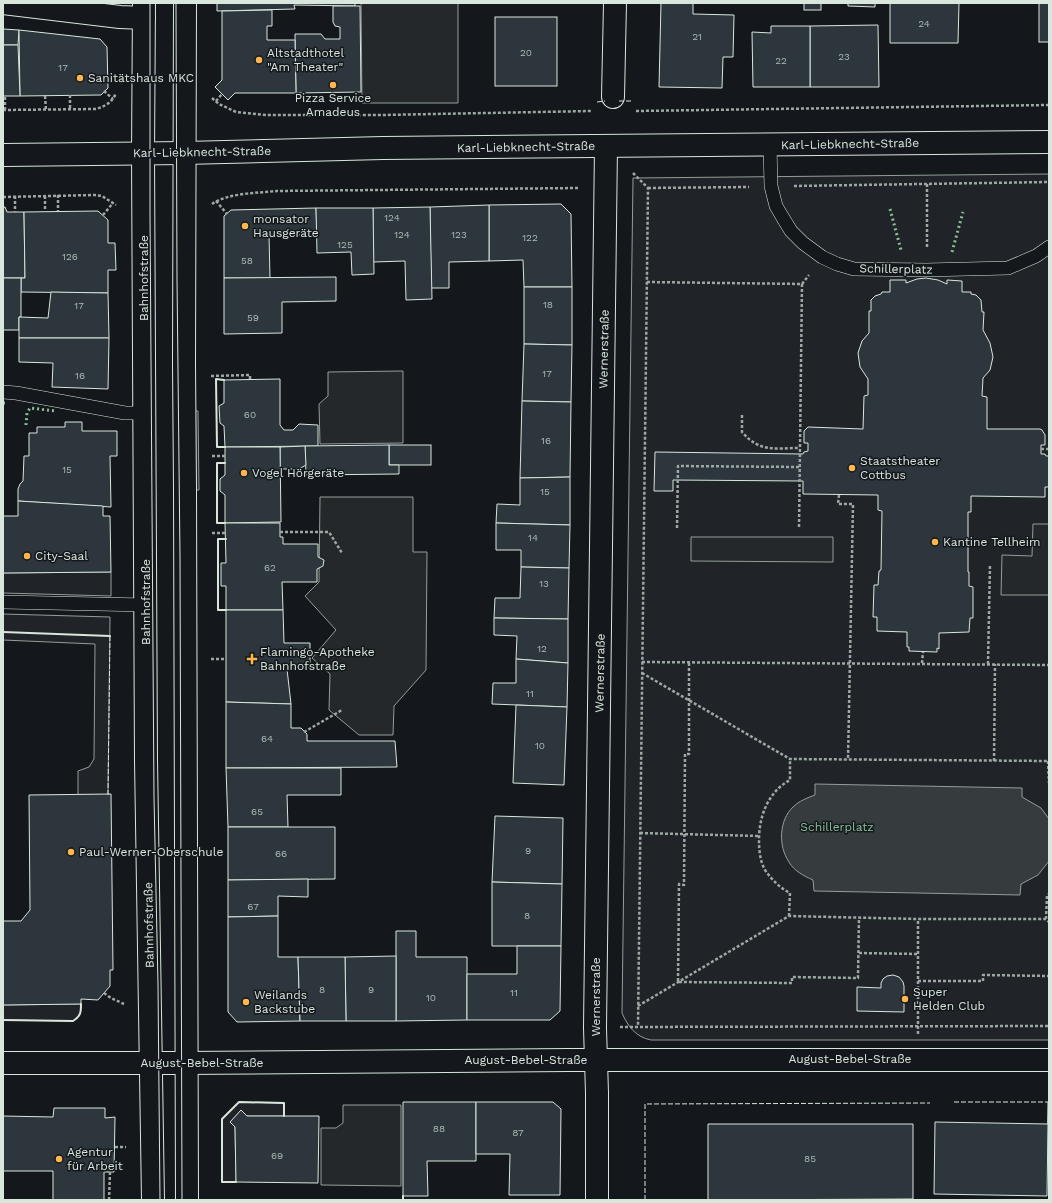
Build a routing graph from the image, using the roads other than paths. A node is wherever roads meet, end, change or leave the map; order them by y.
1 (3, 3) edge
2 (185, 3) edge
3 (615, 3) edge
4 (144, 11) edge
5 (613, 97) dead end
6 (1049, 142) edge
7 (770, 145) junction
8 (606, 146) junction
9 (143, 153) junction
10 (184, 153) junction
11 (3, 154) edge
12 (1049, 247) edge
13 (3, 392) edge
14 (144, 413) junction
15 (3, 602) edge
16 (146, 606) junction
17 (596, 1060) junction
18 (1049, 1060) edge
19 (3, 1063) edge
20 (151, 1063) junction
21 (186, 1063) junction
22 (153, 1200) edge
23 (187, 1200) edge
24 (597, 1200) edge

1 - 4 street
2 - 10 street
3 - 5 street
4 - 9 street, Bahnhofstraße
6 - 7 street, Karl-Liebknecht-Straße
7 - 8 street, Karl-Liebknecht-Straße
7 - 12 lane, Schillerplatz
8 - 10 street, Karl-Liebknecht-Straße
8 - 17 street, Wernerstraße
9 - 10 street, Karl-Liebknecht-Straße
9 - 11 street, Karl-Liebknecht-Straße
9 - 14 street, Bahnhofstraße
10 - 21 street
13 - 14 lane
14 - 16 street, Bahnhofstraße
15 - 16 lane
16 - 20 street, Bahnhofstraße
17 - 18 street, August-Bebel-Straße
17 - 21 street, August-Bebel-Straße
17 - 24 street, Wernerstraße
19 - 20 street, August-Bebel-Straße
20 - 21 street, August-Bebel-Straße
20 - 22 street, Bahnhofstraße
21 - 23 street

